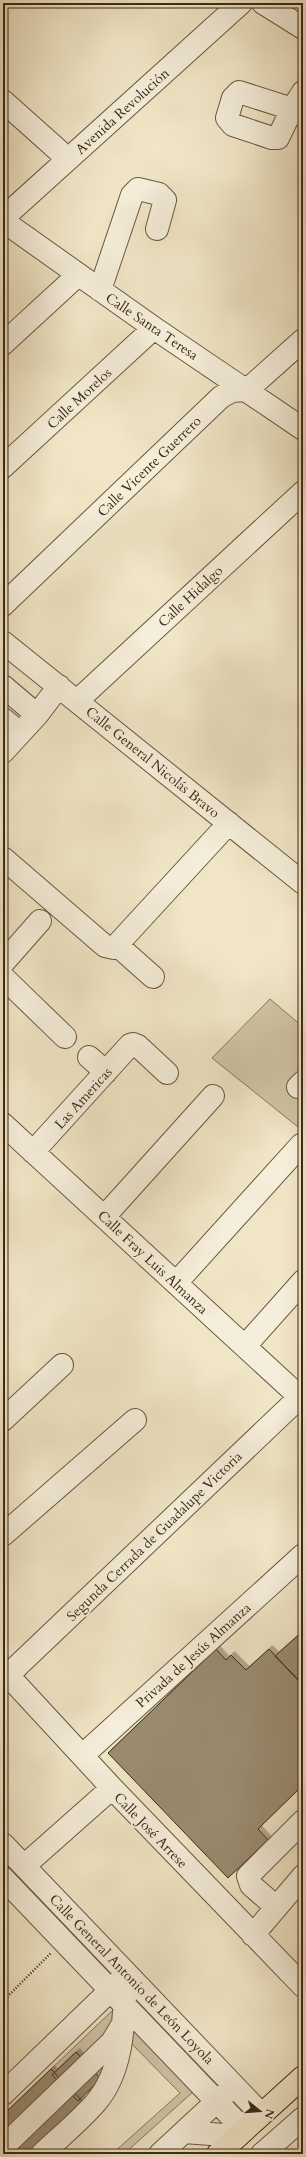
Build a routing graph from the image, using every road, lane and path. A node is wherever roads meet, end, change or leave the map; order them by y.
1 (241, 3) edge
2 (263, 3) edge
3 (303, 28) edge
4 (3, 101) edge
5 (66, 161) junction
6 (3, 219) edge
7 (156, 229) dead end
8 (78, 275) junction
9 (100, 290) junction
10 (154, 328) junction
11 (303, 340) edge
12 (3, 344) edge
13 (247, 390) junction
14 (303, 429) edge
15 (3, 467) edge
16 (303, 492) edge
17 (3, 605) edge
18 (3, 642) edge
19 (3, 686) edge
20 (59, 686) junction
21 (77, 701) junction
22 (37, 715) junction
23 (3, 719) edge
24 (20, 733) junction
25 (3, 752) edge
26 (229, 823) junction
27 (3, 858) edge
28 (303, 883) edge
29 (40, 921) dead end
30 (117, 945) junction
31 (3, 964) edge
32 (3, 977) edge
33 (154, 977) dead end
34 (65, 1037) dead end
35 (89, 1057) dead end
36 (106, 1072) junction
37 (167, 1073) dead end
38 (213, 1096) dead end
39 (3, 1124) edge
40 (301, 1145) dead end
41 (33, 1152) junction
42 (104, 1217) junction
43 (303, 1281) edge
44 (176, 1283) junction
45 (245, 1346) junction
46 (62, 1365) dead end
47 (302, 1399) edge
48 (3, 1420) edge
49 (135, 1420) dead end
50 (3, 1535) edge
51 (303, 1556) edge
52 (6, 1672) edge
53 (83, 1755) junction
54 (112, 1788) junction
55 (303, 1821) edge
56 (3, 1844) edge
57 (24, 1866) junction
58 (303, 1876) edge
59 (3, 1878) edge
60 (276, 1907) junction
61 (253, 1935) junction
62 (63, 1941) junction
63 (127, 1975) junction
64 (303, 1986) edge
65 (110, 1990) junction
66 (3, 2001) edge
67 (124, 2014) junction
68 (303, 2078) edge
69 (234, 2086) junction
70 (3, 2094) edge
71 (217, 2101) junction
72 (261, 2114) junction
73 (303, 2118) edge
74 (184, 2132) junction
75 (241, 2133) junction
76 (3, 2147) edge
77 (42, 2154) edge
78 (160, 2154) edge
79 (218, 2154) edge
80 (262, 2154) edge

1 - 5 street, Avenida Revolución
2 - 3 street
4 - 5 street
5 - 6 street, Avenida Revolución
6 - 8 street, Calle Santa Teresa
7 - 9 street
8 - 9 street, Calle Santa Teresa
8 - 12 street
9 - 10 street, Calle Santa Teresa
10 - 13 street, Calle Santa Teresa
10 - 15 street, Calle Morelos
11 - 13 street
13 - 14 street, Calle Santa Teresa
13 - 17 street, Calle Vicente Guerrero
16 - 21 street, Calle Hidalgo
18 - 20 street, Calle General Nicolás Bravo
19 - 22 street
20 - 21 street, Calle General Nicolás Bravo
20 - 22 street
21 - 26 street, Calle General Nicolás Bravo
22 - 24 street
23 - 24 street
24 - 25 street
26 - 28 street, Calle General Nicolás Bravo
26 - 30 street
27 - 30 street
29 - 31 street
30 - 33 street
32 - 34 street
35 - 36 street
36 - 37 street, Las Americas
36 - 41 street, Las Americas
38 - 42 street
39 - 41 street, Calle Fray Luis Almanza
40 - 44 street
41 - 42 street, Calle Fray Luis Almanza
42 - 44 street, Calle Fray Luis Almanza
43 - 45 street
44 - 45 street, Calle Fray Luis Almanza
45 - 47 street, Calle Fray Luis Almanza
46 - 48 street
47 - 52 street, Segunda Cerrada de Guadalupe Victoria
49 - 50 street
51 - 53 street, Privada de Jesús Almanza
52 - 53 street, Calle José Arrese
53 - 54 street, Calle José Arrese
54 - 57 street
54 - 61 street, Calle José Arrese
55 - 60 street
56 - 57 street, Calle General Antonio de León Loyola
57 - 63 street, Calle General Antonio de León Loyola
58 - 60 street
59 - 62 street, Calle General Antonio de León Loyola
60 - 61 street
61 - 64 street, Calle José Arrese
62 - 65 street, Calle General Antonio de León Loyola
62 - 66 path
63 - 65 street
63 - 67 street
63 - 69 street, Calle General Antonio de León Loyola
65 - 67 street, Calle General Antonio de León Loyola
65 - 70 street
67 - 71 street, Calle General Antonio de León Loyola
67 - 76 street
67 - 77 street
68 - 72 main road
69 - 71 street
69 - 72 street, Calle General Antonio de León Loyola
71 - 74 street
71 - 75 street, Calle General Antonio de León Loyola
72 - 75 main road
73 - 80 street
74 - 75 street
74 - 78 street
75 - 79 main road

